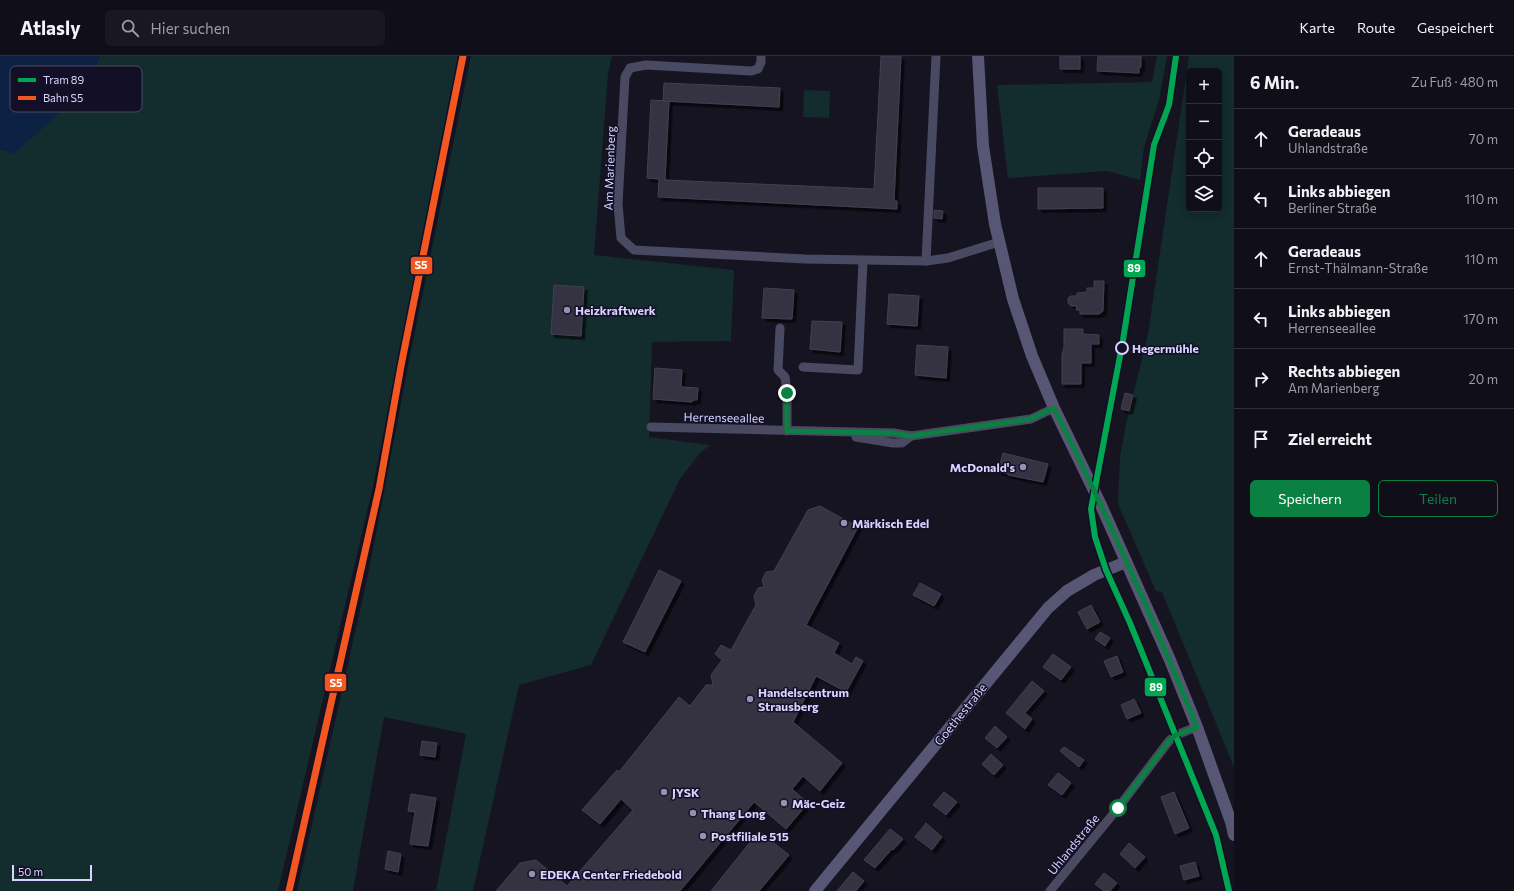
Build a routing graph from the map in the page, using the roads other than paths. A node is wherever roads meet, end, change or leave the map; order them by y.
1 (761, 56) edge
2 (936, 56) edge
3 (978, 56) edge
4 (999, 242) junction
5 (863, 261) junction
6 (926, 262) junction
7 (780, 328) dead end
8 (803, 367) dead end
9 (1054, 408) junction
10 (651, 427) dead end
11 (787, 431) junction
12 (1126, 562) junction
13 (1197, 727) junction
14 (1233, 822) edge
15 (1234, 835) edge
16 (815, 891) edge
17 (1050, 891) edge

1 - 5 street, Am Marienberg
2 - 6 street
3 - 4 main road
4 - 6 street, Am Marienberg
4 - 9 main road
5 - 6 street, Am Marienberg
5 - 8 street
7 - 11 street
9 - 11 street, Herrenseeallee
9 - 12 main road
10 - 11 street, Herrenseeallee
12 - 13 main road
12 - 16 main road, Goethestraße
13 - 14 main road
13 - 17 street, Uhlandstraße
14 - 15 main road

